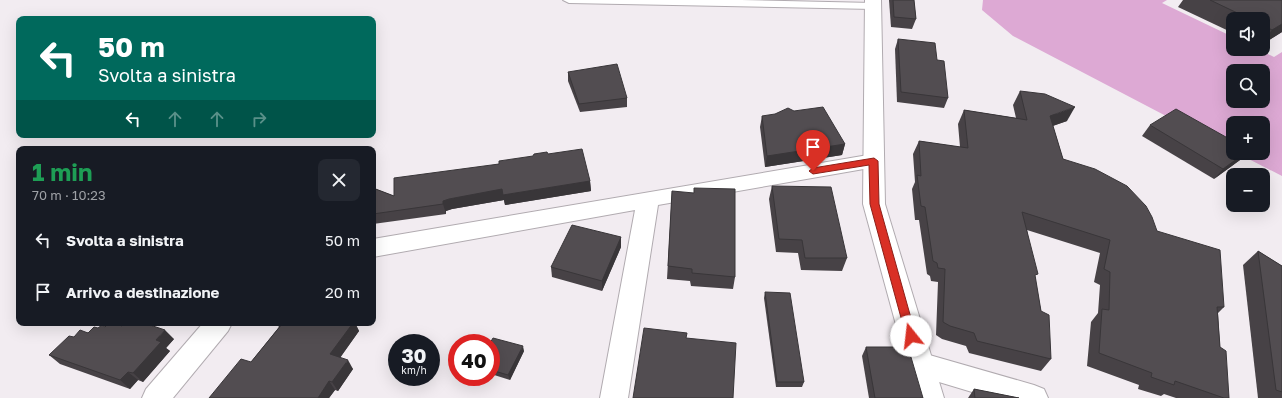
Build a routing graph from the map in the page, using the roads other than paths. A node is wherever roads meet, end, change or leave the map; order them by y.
1 (569, 0) edge
2 (873, 3) edge
3 (874, 161) junction
4 (648, 199) junction
5 (376, 247) edge
6 (216, 326) edge
7 (919, 364) junction
8 (156, 398) edge
9 (614, 398) edge
10 (930, 398) edge
11 (1034, 398) edge

1 - 2 lane
2 - 3 street
3 - 4 street
3 - 7 street
4 - 5 street
4 - 9 street
6 - 8 street
7 - 10 street
7 - 11 street

